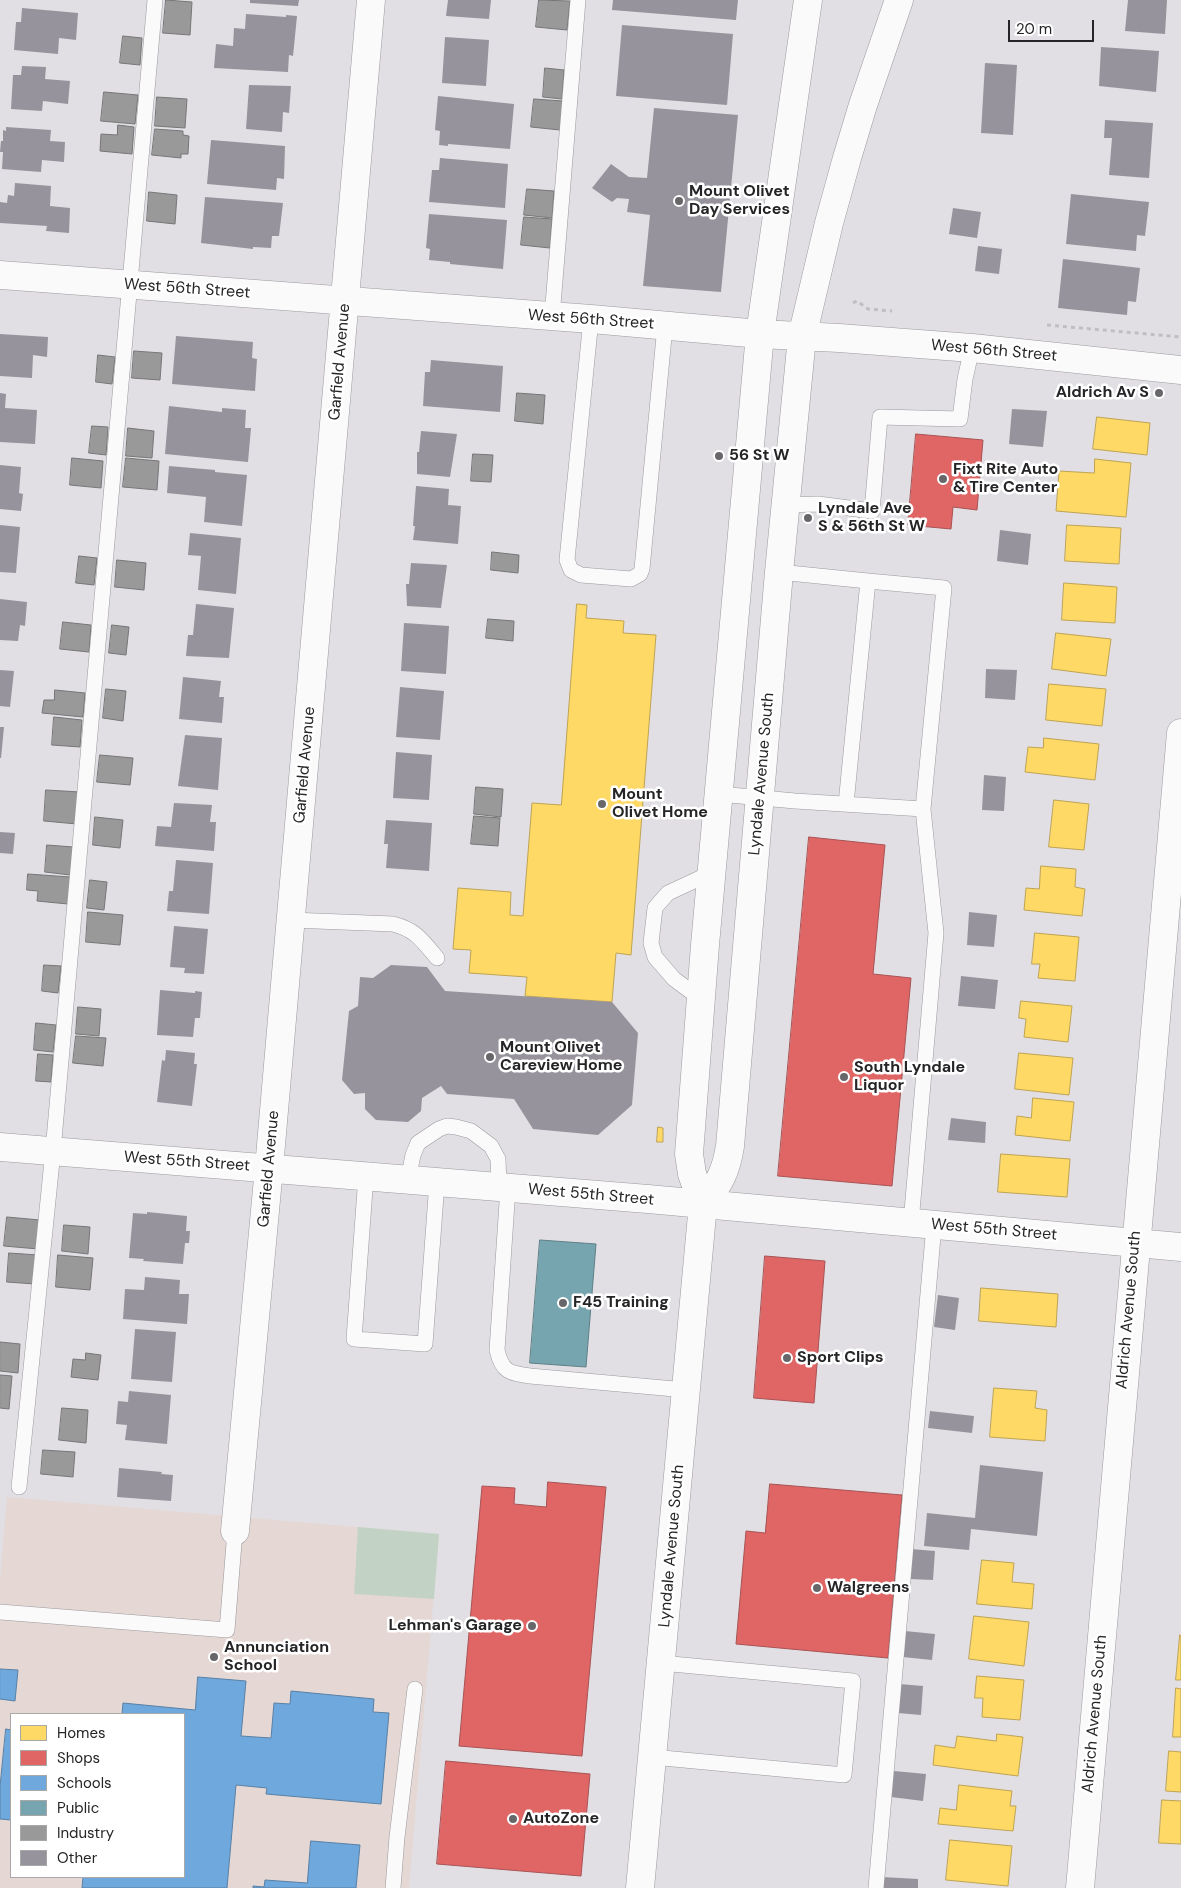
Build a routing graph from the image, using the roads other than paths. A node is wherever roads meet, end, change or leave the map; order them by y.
1 (155, 0) edge
2 (371, 0) edge
3 (578, 0) edge
4 (794, 0) edge
5 (808, 0) edge
6 (900, 0) edge
7 (792, 111) junction
8 (0, 274) edge
9 (129, 285) junction
10 (346, 300) junction
11 (552, 317) junction
12 (591, 319) junction
13 (665, 326) junction
14 (760, 334) junction
15 (802, 337) junction
16 (972, 348) junction
17 (1181, 370) edge
18 (786, 505) junction
19 (779, 572) junction
20 (868, 581) junction
21 (1181, 733) edge
22 (719, 794) junction
23 (760, 798) junction
24 (846, 804) junction
25 (923, 809) junction
26 (711, 873) junction
27 (291, 920) junction
28 (437, 958) dead end
29 (701, 999) junction
30 (0, 1147) edge
31 (53, 1151) junction
32 (269, 1168) junction
33 (366, 1176) junction
34 (408, 1180) junction
35 (437, 1182) junction
36 (503, 1188) junction
37 (703, 1204) junction
38 (922, 1224) junction
39 (1135, 1242) junction
40 (1181, 1247) edge
41 (686, 1390) junction
42 (19, 1487) dead end
43 (235, 1531) joint
44 (0, 1612) edge
45 (661, 1663) junction
46 (415, 1689) dead end
47 (652, 1757) junction
48 (393, 1888) edge
49 (642, 1888) edge
50 (876, 1888) edge
51 (1080, 1888) edge

1 - 9 lane
2 - 10 street, Garfield Avenue
3 - 11 lane
4 - 7 street
5 - 7 street
6 - 15 street, Lyndale Avenue South
7 - 14 street, Lyndale Avenue South
8 - 9 street, West 56th Street
9 - 10 street, West 56th Street
9 - 31 lane
10 - 11 street, West 56th Street
10 - 27 street, Garfield Avenue
11 - 12 street, West 56th Street
12 - 13 street, West 56th Street
12 - 13 lane
13 - 14 street, West 56th Street
14 - 15 street, West 56th Street
14 - 22 street, Lyndale Avenue South
15 - 16 street, West 56th Street
15 - 18 street, Lyndale Avenue South
16 - 17 street, West 56th Street
16 - 18 lane
18 - 19 street, Lyndale Avenue South
19 - 20 lane
19 - 23 street, Lyndale Avenue South
20 - 24 lane
20 - 25 lane
21 - 39 street, Aldrich Avenue South
22 - 23 lane
22 - 26 street, Lyndale Avenue South
23 - 24 lane
23 - 37 street, Lyndale Avenue South
24 - 25 lane
25 - 38 lane
26 - 29 street, Lyndale Avenue South
26 - 29 lane
27 - 28 lane
27 - 32 street, Garfield Avenue
29 - 37 street, Lyndale Avenue South
30 - 31 street, West 55th Street
31 - 32 street, West 55th Street
31 - 42 lane
32 - 33 street, West 55th Street
32 - 43 street, Garfield Avenue
33 - 34 street, West 55th Street
33 - 35 lane
34 - 35 street, West 55th Street
34 - 36 lane
35 - 36 street, West 55th Street
36 - 37 street, West 55th Street
36 - 41 lane
37 - 38 street, West 55th Street
37 - 41 street, Lyndale Avenue South
38 - 39 street, West 55th Street
38 - 50 lane
39 - 40 street, West 55th Street
39 - 51 street, Aldrich Avenue South
41 - 45 street, Lyndale Avenue South
43 - 44 lane
45 - 47 street, Lyndale Avenue South
45 - 47 lane
46 - 48 lane
47 - 49 street, Lyndale Avenue South

